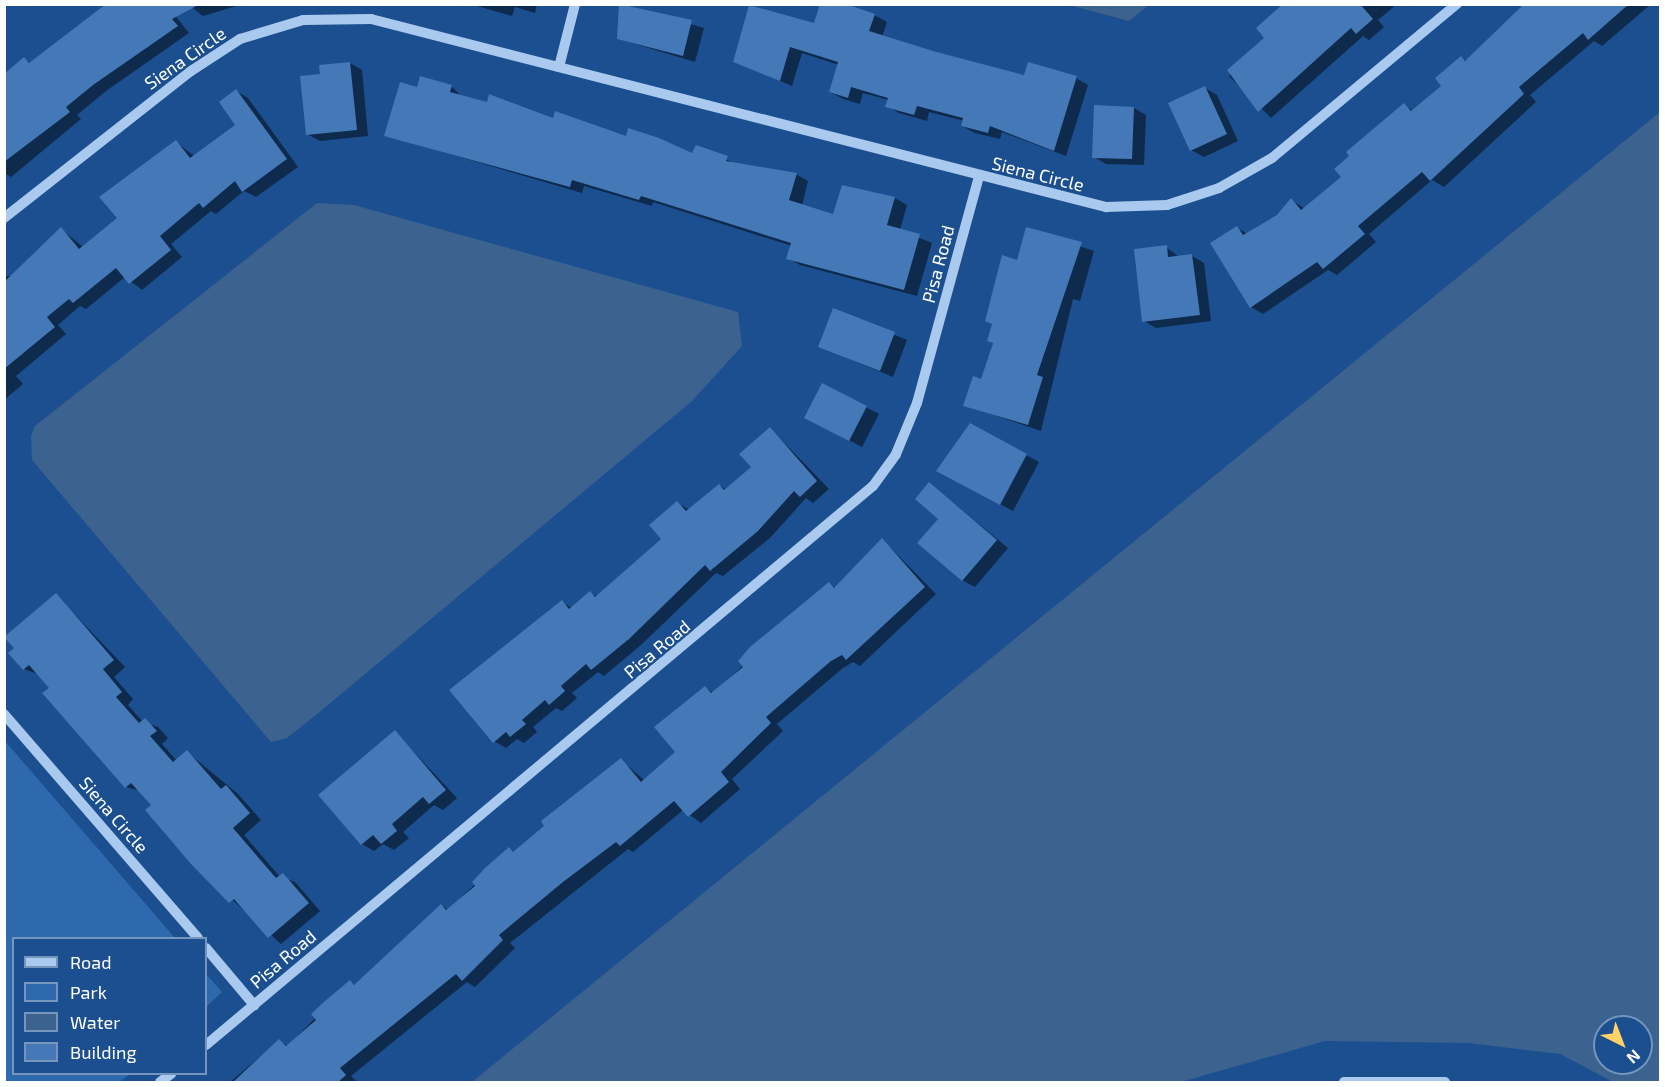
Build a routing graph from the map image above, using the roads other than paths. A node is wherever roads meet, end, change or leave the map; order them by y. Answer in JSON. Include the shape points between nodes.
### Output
{"nodes":[{"id":1,"x":575,"y":4,"type":"edge"},
{"id":2,"x":1457,"y":4,"type":"edge"},
{"id":3,"x":559,"y":67,"type":"junction"},
{"id":4,"x":979,"y":176,"type":"junction"},
{"id":5,"x":4,"y":218,"type":"edge"},
{"id":6,"x":4,"y":714,"type":"edge"},
{"id":7,"x":196,"y":937,"type":"edge"},
{"id":8,"x":207,"y":949,"type":"edge"},
{"id":9,"x":254,"y":1005,"type":"junction"},
{"id":10,"x":207,"y":1044,"type":"edge"},
{"id":11,"x":1344,"y":1083,"type":"edge"},
{"id":12,"x":1445,"y":1083,"type":"edge"}],
"edges":[{"from":1,"to":3,"type":"street"},
{"from":2,"to":4,"type":"street","name":"Siena Circle","via":[[1272,158],[1219,188],[1167,205],[1106,207]]},
{"from":3,"to":4,"type":"street","name":"Siena Circle"},
{"from":3,"to":5,"type":"street","name":"Siena Circle","via":[[371,19],[303,20],[240,39],[191,70]]},
{"from":4,"to":9,"type":"street","name":"Pisa Road","via":[[917,403],[896,454],[873,486]]},
{"from":6,"to":7,"type":"street","name":"Siena Circle"},
{"from":8,"to":9,"type":"street"},
{"from":9,"to":10,"type":"street","name":"Pisa Road"},
{"from":11,"to":12,"type":"street"}]}
